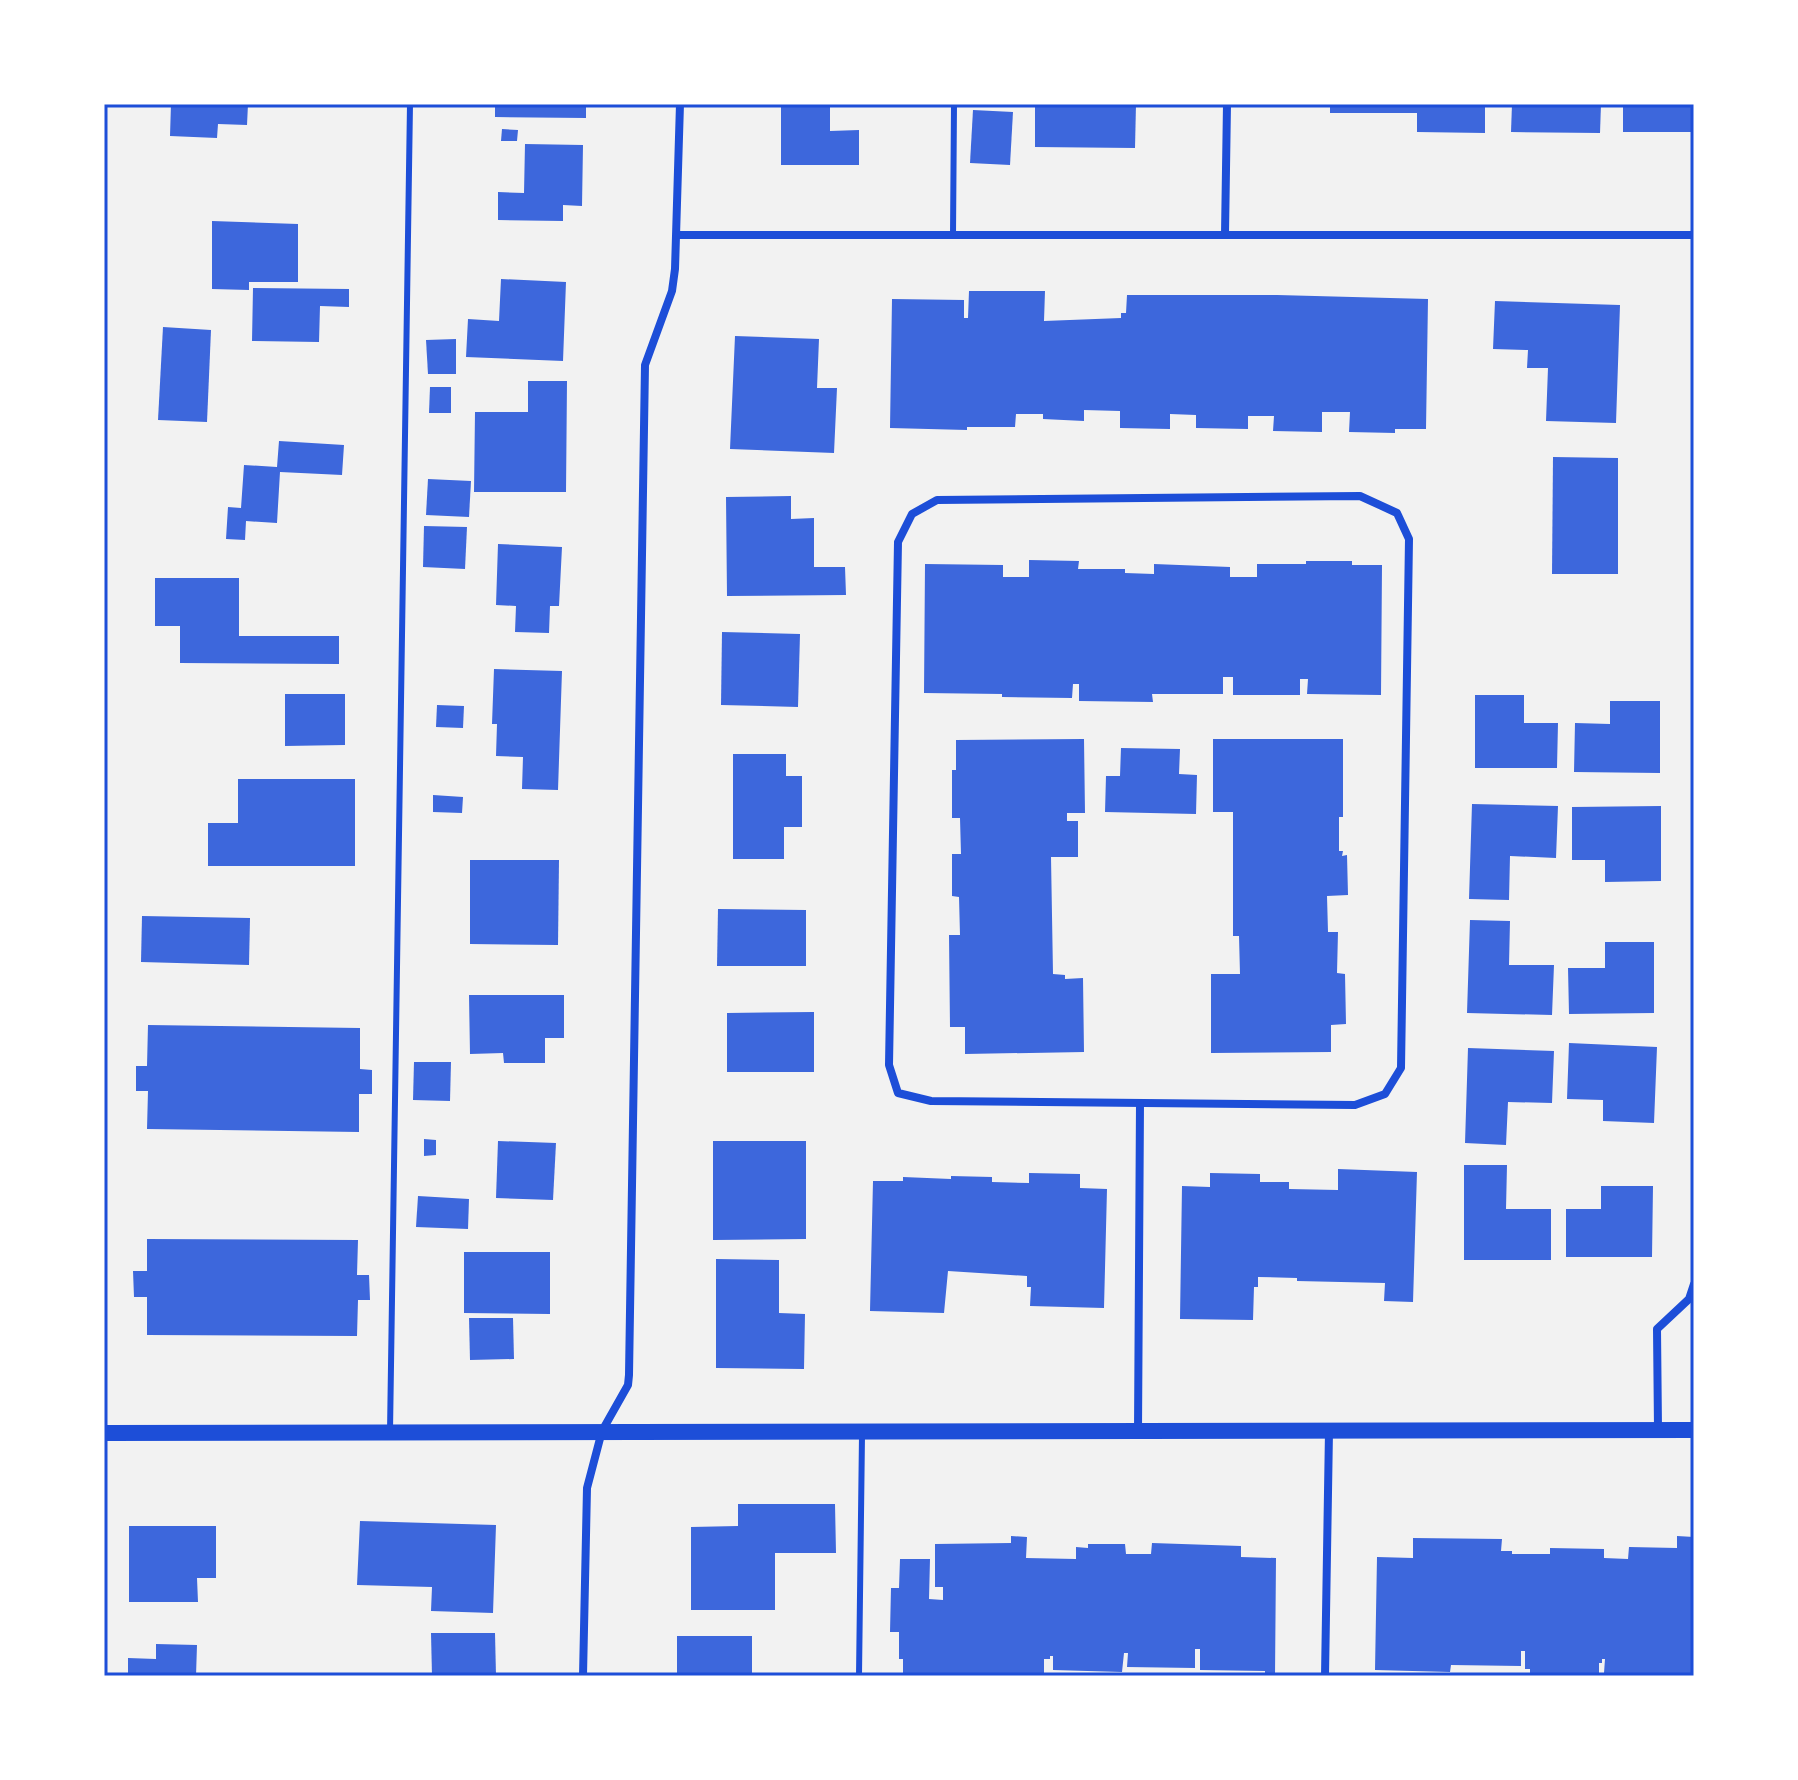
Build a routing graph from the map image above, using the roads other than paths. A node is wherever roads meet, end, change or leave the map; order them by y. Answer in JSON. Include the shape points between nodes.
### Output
{"nodes":[{"id":1,"x":410,"y":104,"type":"edge"},
{"id":2,"x":680,"y":104,"type":"edge"},
{"id":3,"x":954,"y":104,"type":"edge"},
{"id":4,"x":1227,"y":104,"type":"edge"},
{"id":5,"x":1225,"y":234,"type":"junction"},
{"id":6,"x":678,"y":235,"type":"junction"},
{"id":7,"x":953,"y":235,"type":"junction"},
{"id":8,"x":1694,"y":235,"type":"edge"},
{"id":9,"x":1140,"y":1103,"type":"junction"},
{"id":10,"x":1694,"y":1284,"type":"edge"},
{"id":11,"x":1692,"y":1303,"type":"edge"},
{"id":12,"x":1658,"y":1430,"type":"junction"},
{"id":13,"x":1694,"y":1430,"type":"edge"},
{"id":14,"x":602,"y":1431,"type":"junction"},
{"id":15,"x":862,"y":1431,"type":"junction"},
{"id":16,"x":1329,"y":1431,"type":"junction"},
{"id":17,"x":390,"y":1432,"type":"junction"},
{"id":18,"x":1138,"y":1432,"type":"junction"},
{"id":19,"x":104,"y":1433,"type":"edge"},
{"id":20,"x":583,"y":1676,"type":"edge"},
{"id":21,"x":859,"y":1676,"type":"edge"},
{"id":22,"x":1325,"y":1676,"type":"edge"}],
"edges":[{"from":1,"to":17,"type":"lane"},
{"from":2,"to":6,"type":"street"},
{"from":3,"to":7,"type":"lane"},
{"from":4,"to":5,"type":"street"},
{"from":5,"to":7,"type":"street"},
{"from":5,"to":8,"type":"street"},
{"from":6,"to":7,"type":"street"},
{"from":6,"to":14,"type":"street","via":[[672,291],[645,365],[631,1349],[628,1385]]},
{"from":9,"to":9,"type":"street","via":[[1355,1105],[1385,1094],[1401,1068],[1409,539],[1397,513],[1360,496],[937,500],[912,514],[898,542],[889,1065],[898,1093],[931,1101]]},
{"from":9,"to":18,"type":"street"},
{"from":10,"to":11,"type":"street"},
{"from":11,"to":12,"type":"street","via":[[1657,1329]]},
{"from":12,"to":13,"type":"main road"},
{"from":12,"to":16,"type":"main road"},
{"from":14,"to":15,"type":"main road"},
{"from":14,"to":17,"type":"main road"},
{"from":14,"to":20,"type":"street","via":[[587,1488]]},
{"from":15,"to":18,"type":"main road"},
{"from":15,"to":21,"type":"lane"},
{"from":16,"to":18,"type":"main road"},
{"from":16,"to":22,"type":"street"},
{"from":17,"to":19,"type":"main road"}]}
